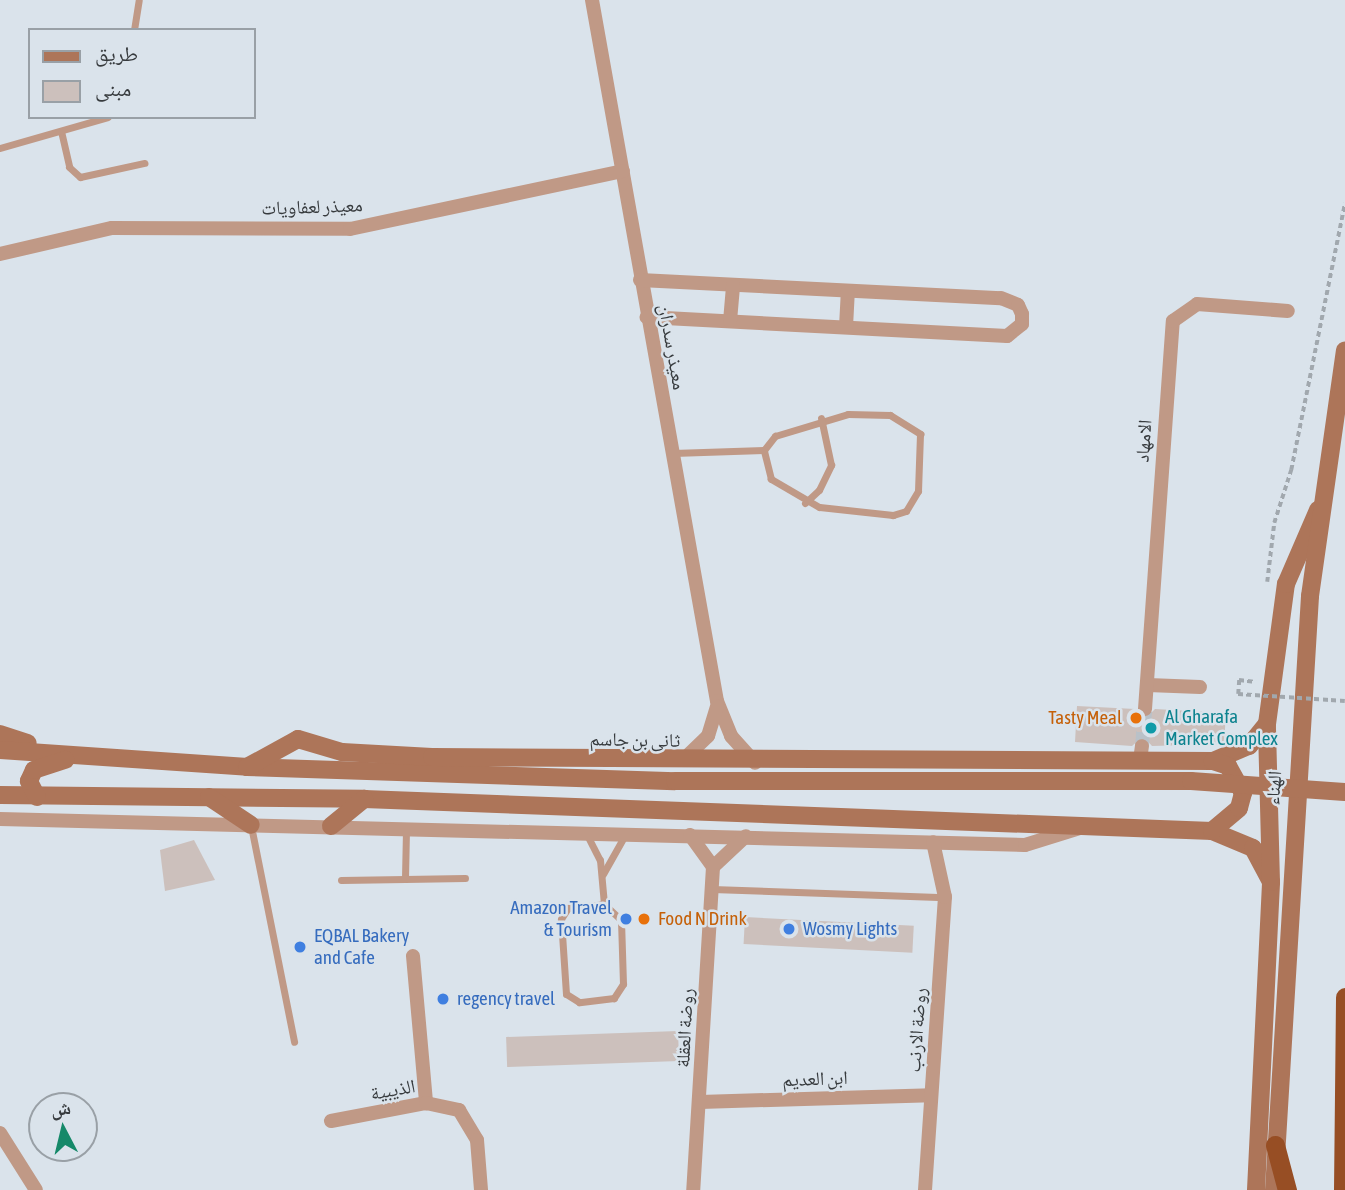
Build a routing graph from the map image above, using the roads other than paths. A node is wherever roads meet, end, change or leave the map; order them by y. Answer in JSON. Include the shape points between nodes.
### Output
{"nodes":[{"id":1,"x":139,"y":0,"type":"edge"},
{"id":2,"x":592,"y":0,"type":"edge"},
{"id":3,"x":134,"y":28,"type":"edge"},
{"id":4,"x":101,"y":119,"type":"edge"},
{"id":5,"x":61,"y":131,"type":"junction"},
{"id":6,"x":0,"y":148,"type":"edge"},
{"id":7,"x":144,"y":163,"type":"dead end"},
{"id":8,"x":623,"y":171,"type":"junction"},
{"id":9,"x":0,"y":254,"type":"edge"},
{"id":10,"x":640,"y":280,"type":"junction"},
{"id":11,"x":733,"y":285,"type":"junction"},
{"id":12,"x":848,"y":291,"type":"junction"},
{"id":13,"x":1288,"y":311,"type":"dead end"},
{"id":14,"x":647,"y":317,"type":"junction"},
{"id":15,"x":730,"y":321,"type":"junction"},
{"id":16,"x":846,"y":327,"type":"junction"},
{"id":17,"x":1345,"y":350,"type":"edge"},
{"id":18,"x":821,"y":418,"type":"junction"},
{"id":19,"x":764,"y":450,"type":"junction"},
{"id":20,"x":672,"y":453,"type":"junction"},
{"id":21,"x":1325,"y":498,"type":"junction"},
{"id":22,"x":805,"y":503,"type":"junction"},
{"id":23,"x":1148,"y":685,"type":"junction"},
{"id":24,"x":1200,"y":687,"type":"dead end"},
{"id":25,"x":718,"y":701,"type":"junction"},
{"id":26,"x":1145,"y":709,"type":"tunnel mouth"},
{"id":27,"x":1267,"y":724,"type":"junction"},
{"id":28,"x":0,"y":734,"type":"edge"},
{"id":29,"x":0,"y":750,"type":"edge"},
{"id":30,"x":86,"y":755,"type":"junction"},
{"id":31,"x":681,"y":761,"type":"junction"},
{"id":32,"x":1213,"y":761,"type":"junction"},
{"id":33,"x":194,"y":764,"type":"junction"},
{"id":34,"x":756,"y":764,"type":"junction"},
{"id":35,"x":247,"y":767,"type":"junction"},
{"id":36,"x":1345,"y":792,"type":"edge"},
{"id":37,"x":0,"y":795,"type":"edge"},
{"id":38,"x":37,"y":797,"type":"junction"},
{"id":39,"x":209,"y":797,"type":"junction"},
{"id":40,"x":364,"y":799,"type":"junction"},
{"id":41,"x":0,"y":819,"type":"edge"},
{"id":42,"x":251,"y":825,"type":"junction"},
{"id":43,"x":406,"y":825,"type":"junction"},
{"id":44,"x":331,"y":826,"type":"junction"},
{"id":45,"x":1080,"y":828,"type":"junction"},
{"id":46,"x":1212,"y":831,"type":"junction"},
{"id":47,"x":585,"y":832,"type":"junction"},
{"id":48,"x":626,"y":834,"type":"junction"},
{"id":49,"x":690,"y":835,"type":"junction"},
{"id":50,"x":746,"y":836,"type":"junction"},
{"id":51,"x":933,"y":842,"type":"junction"},
{"id":52,"x":962,"y":843,"type":"junction"},
{"id":53,"x":713,"y":867,"type":"junction"},
{"id":54,"x":944,"y":873,"type":"junction"},
{"id":55,"x":603,"y":874,"type":"junction"},
{"id":56,"x":465,"y":878,"type":"dead end"},
{"id":57,"x":405,"y":879,"type":"junction"},
{"id":58,"x":341,"y":880,"type":"dead end"},
{"id":59,"x":1271,"y":882,"type":"junction"},
{"id":60,"x":712,"y":888,"type":"junction"},
{"id":61,"x":945,"y":897,"type":"junction"},
{"id":62,"x":604,"y":904,"type":"junction"},
{"id":63,"x":412,"y":957,"type":"dead end"},
{"id":64,"x":1345,"y":997,"type":"edge"},
{"id":65,"x":294,"y":1042,"type":"dead end"},
{"id":66,"x":931,"y":1095,"type":"junction"},
{"id":67,"x":700,"y":1102,"type":"junction"},
{"id":68,"x":426,"y":1103,"type":"junction"},
{"id":69,"x":331,"y":1121,"type":"dead end"},
{"id":70,"x":0,"y":1133,"type":"edge"},
{"id":71,"x":1275,"y":1145,"type":"junction"},
{"id":72,"x":36,"y":1190,"type":"edge"},
{"id":73,"x":481,"y":1190,"type":"edge"},
{"id":74,"x":693,"y":1190,"type":"edge"},
{"id":75,"x":925,"y":1190,"type":"edge"},
{"id":76,"x":1256,"y":1190,"type":"edge"},
{"id":77,"x":1275,"y":1190,"type":"edge"},
{"id":78,"x":1287,"y":1190,"type":"edge"},
{"id":79,"x":1343,"y":1190,"type":"edge"}],
"edges":[{"from":1,"to":3,"type":"lane"},
{"from":2,"to":8,"type":"street","name":"معيذر سدران"},
{"from":4,"to":5,"type":"lane"},
{"from":5,"to":6,"type":"lane"},
{"from":5,"to":7,"type":"lane","via":[[69,167],[80,177]]},
{"from":8,"to":9,"type":"street","name":"معيذر لعفاويات","via":[[350,229],[112,228]]},
{"from":8,"to":10,"type":"street","name":"معيذر سدران"},
{"from":10,"to":11,"type":"street"},
{"from":10,"to":14,"type":"street","name":"معيذر سدران"},
{"from":11,"to":12,"type":"street"},
{"from":11,"to":15,"type":"street"},
{"from":12,"to":16,"type":"street"},
{"from":12,"to":16,"type":"street","via":[[1010,299],[1022,324],[1007,336]]},
{"from":13,"to":23,"type":"street","name":"الامهاد","via":[[1197,304],[1173,321]]},
{"from":14,"to":15,"type":"street"},
{"from":14,"to":20,"type":"street","name":"معيذر سدران"},
{"from":15,"to":16,"type":"street"},
{"from":17,"to":21,"type":"main road","name":"الهناء"},
{"from":18,"to":19,"type":"lane","via":[[786,429]]},
{"from":18,"to":22,"type":"lane","via":[[831,465]]},
{"from":18,"to":22,"type":"lane","via":[[890,415],[912,424],[922,444],[918,491],[906,511],[892,515]]},
{"from":19,"to":20,"type":"lane"},
{"from":19,"to":22,"type":"lane","via":[[771,479]]},
{"from":20,"to":25,"type":"street","name":"معيذر سدران"},
{"from":21,"to":27,"type":"main road","via":[[1286,584]]},
{"from":21,"to":71,"type":"main road","name":"الهناء","via":[[1310,596]]},
{"from":23,"to":24,"type":"street"},
{"from":23,"to":26,"type":"street","name":"الامهاد"},
{"from":25,"to":31,"type":"street","name":"معيذر سدران","via":[[708,736]]},
{"from":25,"to":34,"type":"street","name":"معيذر سدران","via":[[731,736]]},
{"from":27,"to":32,"type":"main road","name":"ثانى بن جاسم","via":[[1249,746]]},
{"from":27,"to":59,"type":"main road"},
{"from":28,"to":33,"type":"main road"},
{"from":29,"to":30,"type":"main road"},
{"from":30,"to":33,"type":"main road"},
{"from":30,"to":38,"type":"main road","via":[[34,770],[29,781]]},
{"from":31,"to":34,"type":"main road","name":"ثانى بن جاسم"},
{"from":31,"to":35,"type":"main road","name":"ثانى بن جاسم","via":[[356,754],[298,739]]},
{"from":32,"to":34,"type":"main road","name":"ثانى بن جاسم","via":[[1141,753]]},
{"from":32,"to":46,"type":"main road","via":[[1233,772],[1243,793],[1240,808]]},
{"from":33,"to":35,"type":"main road"},
{"from":35,"to":36,"type":"main road","bridge":true,"via":[[705,782],[1191,781]]},
{"from":37,"to":38,"type":"main road"},
{"from":38,"to":39,"type":"main road"},
{"from":39,"to":40,"type":"main road"},
{"from":39,"to":42,"type":"main road"},
{"from":40,"to":44,"type":"main road"},
{"from":40,"to":45,"type":"main road"},
{"from":41,"to":42,"type":"street"},
{"from":42,"to":44,"type":"street"},
{"from":42,"to":65,"type":"lane"},
{"from":43,"to":44,"type":"street"},
{"from":43,"to":47,"type":"street"},
{"from":43,"to":57,"type":"lane"},
{"from":45,"to":46,"type":"main road"},
{"from":45,"to":52,"type":"street","via":[[1037,844]]},
{"from":46,"to":59,"type":"main road","via":[[1253,848]]},
{"from":47,"to":48,"type":"street"},
{"from":47,"to":55,"type":"lane"},
{"from":48,"to":49,"type":"street"},
{"from":48,"to":55,"type":"lane"},
{"from":49,"to":50,"type":"street"},
{"from":49,"to":53,"type":"street"},
{"from":50,"to":51,"type":"street"},
{"from":50,"to":53,"type":"street"},
{"from":51,"to":52,"type":"street"},
{"from":51,"to":54,"type":"street","name":"روضة الارنب"},
{"from":52,"to":54,"type":"street"},
{"from":53,"to":60,"type":"street","name":"روضة العقلة"},
{"from":54,"to":61,"type":"street","name":"روضة الارنب"},
{"from":55,"to":62,"type":"lane"},
{"from":56,"to":57,"type":"lane"},
{"from":57,"to":58,"type":"lane"},
{"from":59,"to":76,"type":"main road"},
{"from":60,"to":61,"type":"lane"},
{"from":60,"to":67,"type":"street","name":"روضة العقلة"},
{"from":61,"to":66,"type":"street","name":"روضة الارنب"},
{"from":62,"to":62,"type":"lane","via":[[621,920],[623,984],[614,998],[579,1002],[566,994],[561,919],[568,908]]},
{"from":63,"to":68,"type":"street"},
{"from":64,"to":79,"type":"highway"},
{"from":66,"to":67,"type":"street","name":"ابن العديم"},
{"from":66,"to":75,"type":"street","name":"روضة الارنب"},
{"from":67,"to":74,"type":"street","name":"روضة العقلة"},
{"from":68,"to":69,"type":"street","name":"الذيبية"},
{"from":68,"to":73,"type":"street","name":"الذيبية","via":[[458,1110],[471,1124]]},
{"from":70,"to":72,"type":"street"},
{"from":71,"to":77,"type":"main road","name":"الهناء"},
{"from":71,"to":78,"type":"highway"}]}
